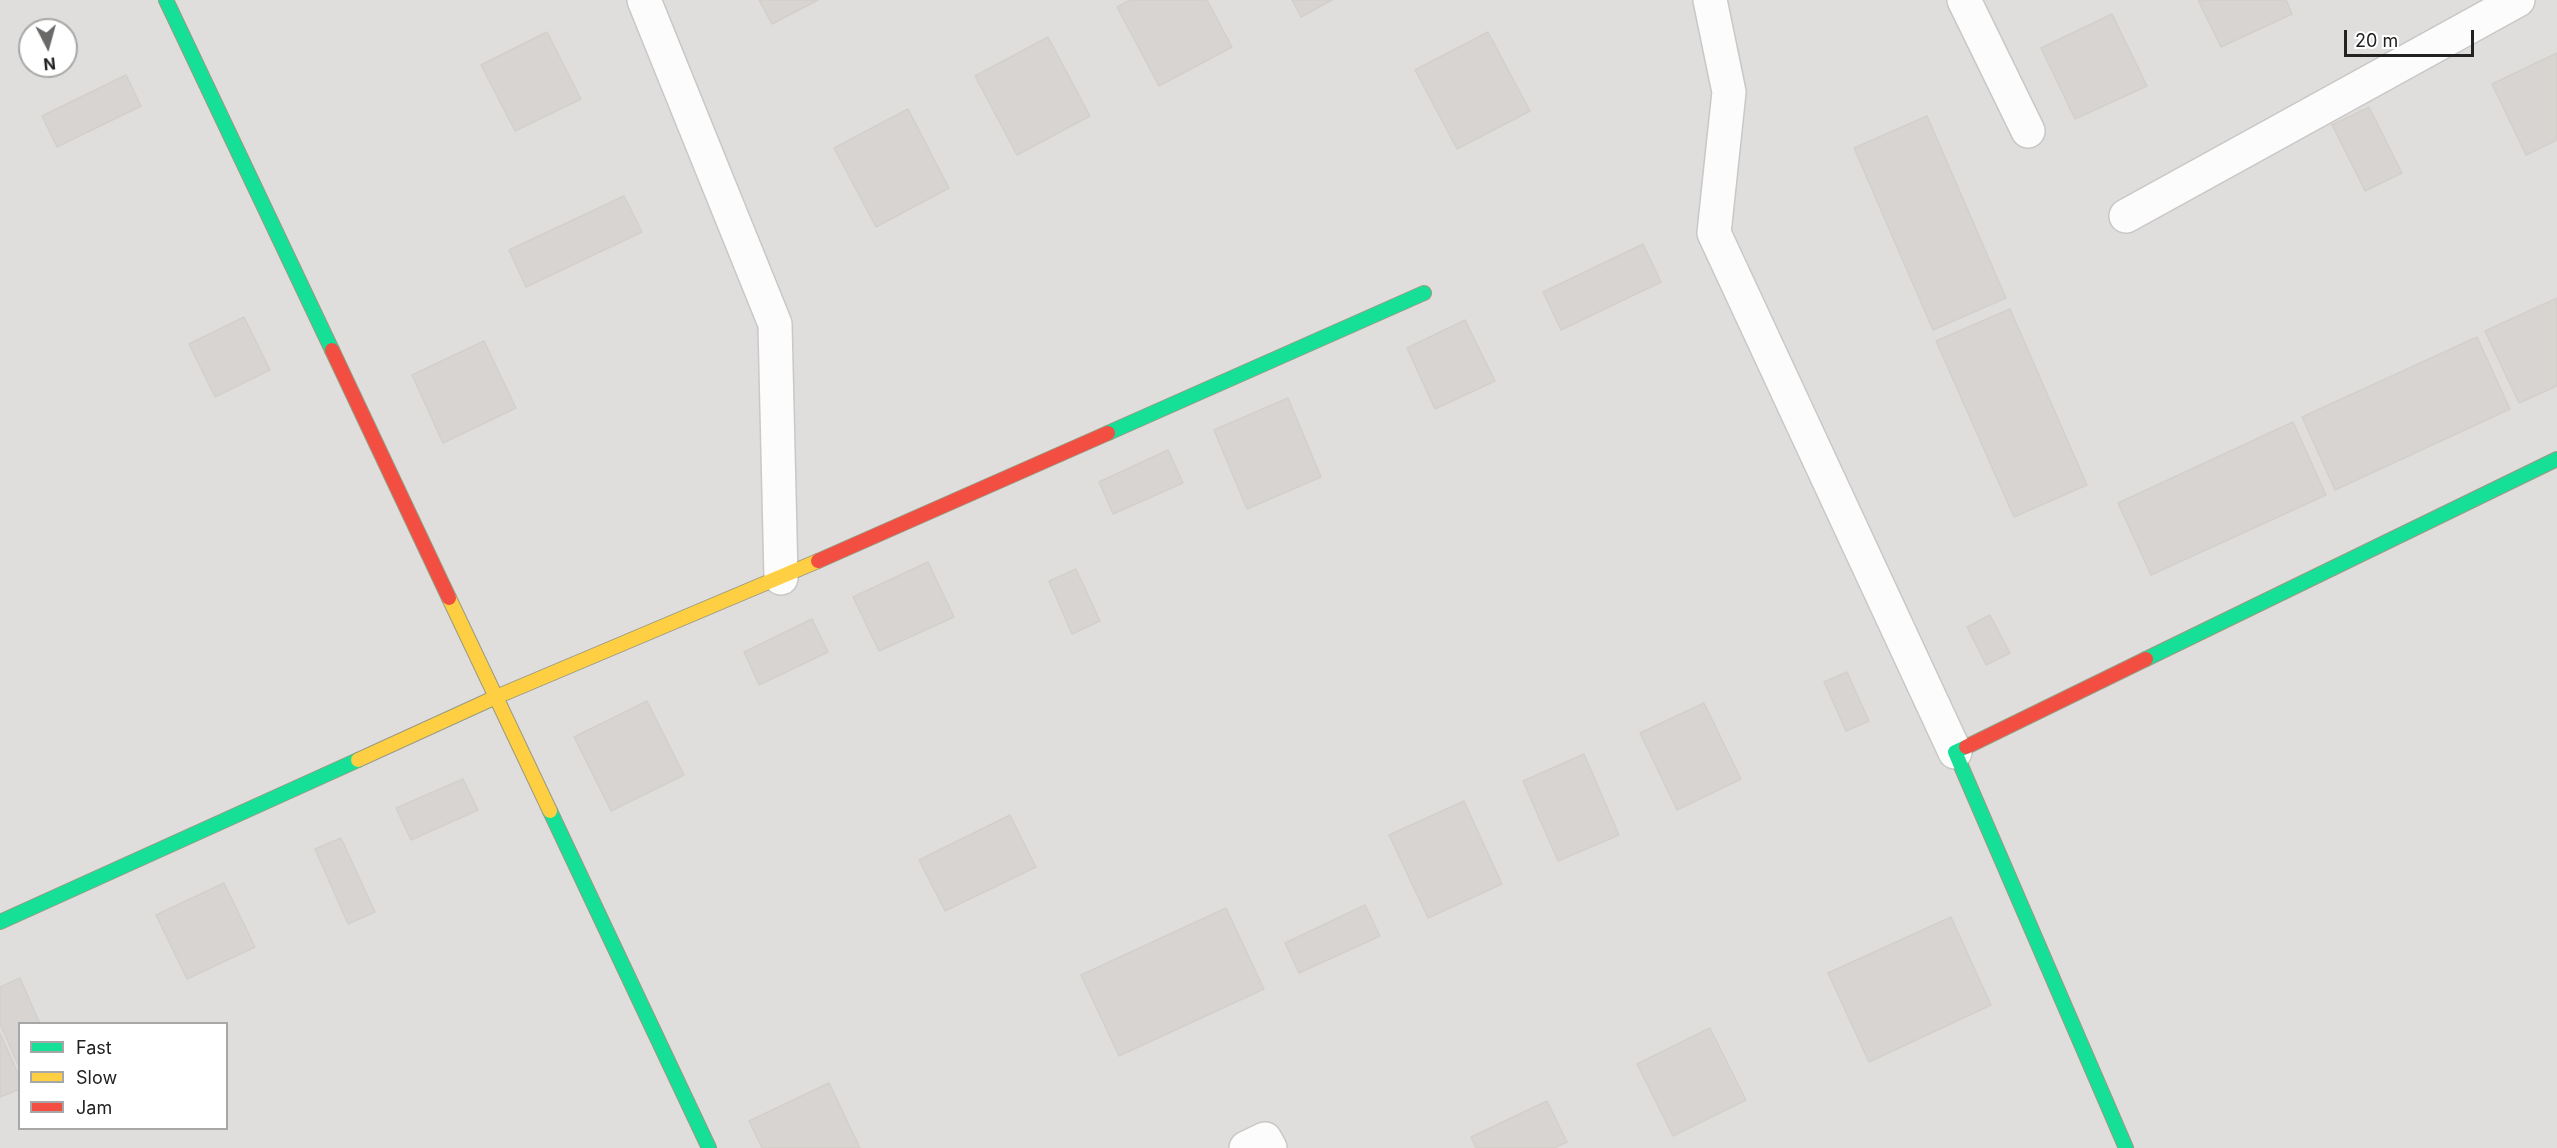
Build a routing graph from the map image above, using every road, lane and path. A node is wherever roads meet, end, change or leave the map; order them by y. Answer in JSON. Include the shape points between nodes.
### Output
{"nodes":[{"id":1,"x":166,"y":0,"type":"edge"},
{"id":2,"x":644,"y":0,"type":"edge"},
{"id":3,"x":1710,"y":0,"type":"edge"},
{"id":4,"x":1964,"y":0,"type":"edge"},
{"id":5,"x":2518,"y":0,"type":"edge"},
{"id":6,"x":2028,"y":131,"type":"dead end"},
{"id":7,"x":2126,"y":216,"type":"dead end"},
{"id":8,"x":1424,"y":293,"type":"dead end"},
{"id":9,"x":2557,"y":459,"type":"edge"},
{"id":10,"x":781,"y":578,"type":"junction"},
{"id":11,"x":495,"y":697,"type":"junction"},
{"id":12,"x":1955,"y":752,"type":"junction"},
{"id":13,"x":0,"y":922,"type":"edge"},
{"id":14,"x":709,"y":1148,"type":"edge"},
{"id":15,"x":1246,"y":1148,"type":"edge"},
{"id":16,"x":1269,"y":1148,"type":"edge"},
{"id":17,"x":2126,"y":1148,"type":"edge"}],
"edges":[{"from":1,"to":11,"type":"street"},
{"from":2,"to":10,"type":"street","via":[[775,324]]},
{"from":3,"to":12,"type":"street","via":[[1729,92],[1714,233]]},
{"from":4,"to":6,"type":"street"},
{"from":5,"to":7,"type":"street"},
{"from":8,"to":10,"type":"street"},
{"from":9,"to":12,"type":"street"},
{"from":10,"to":11,"type":"street"},
{"from":11,"to":13,"type":"street"},
{"from":11,"to":14,"type":"street"},
{"from":12,"to":17,"type":"street"},
{"from":15,"to":16,"type":"street","via":[[1265,1139]]}]}
